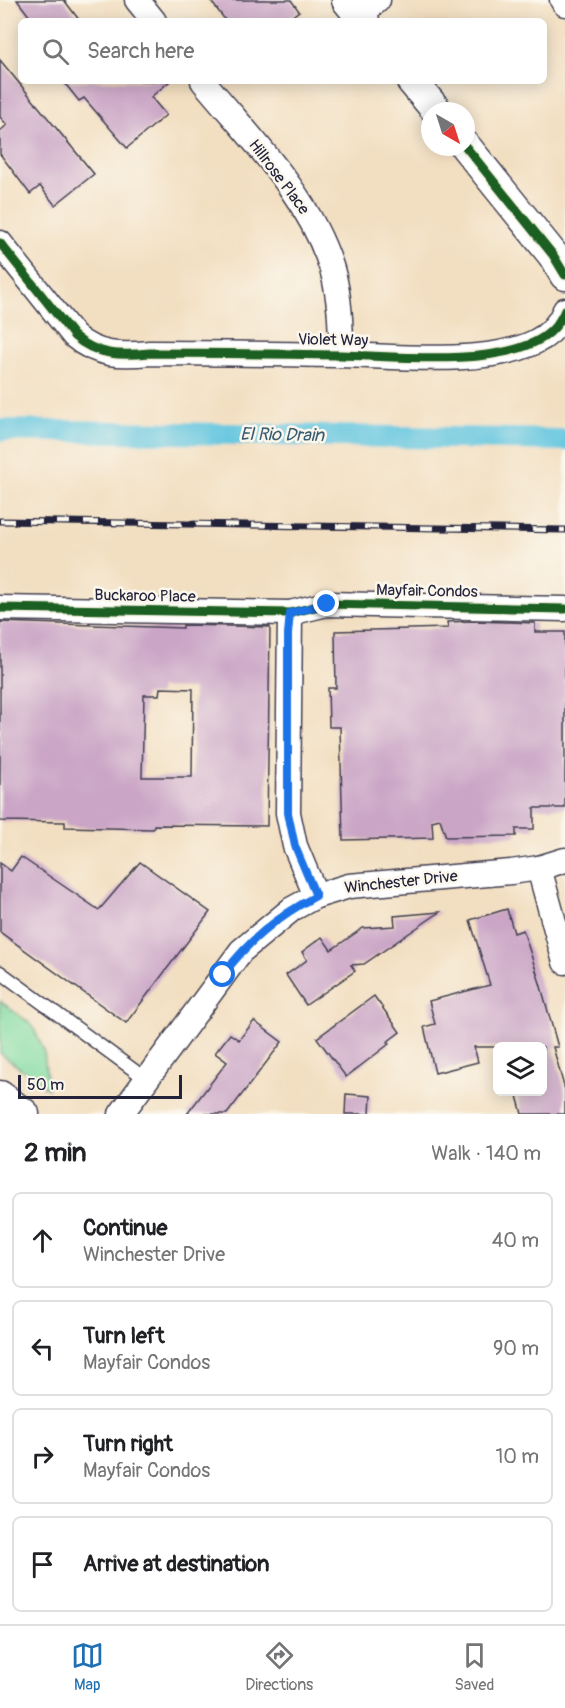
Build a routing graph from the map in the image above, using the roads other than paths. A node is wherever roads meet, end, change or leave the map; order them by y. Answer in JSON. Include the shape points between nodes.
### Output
{"nodes":[{"id":1,"x":137,"y":0,"type":"edge"},
{"id":2,"x":562,"y":0,"type":"edge"},
{"id":3,"x":565,"y":4,"type":"edge"},
{"id":4,"x":152,"y":18,"type":"edge"},
{"id":5,"x":205,"y":84,"type":"edge"},
{"id":6,"x":414,"y":84,"type":"edge"},
{"id":7,"x":430,"y":102,"type":"edge"},
{"id":8,"x":473,"y":156,"type":"edge"},
{"id":9,"x":0,"y":243,"type":"edge"},
{"id":10,"x":565,"y":275,"type":"edge"},
{"id":11,"x":565,"y":310,"type":"edge"},
{"id":12,"x":341,"y":355,"type":"junction"},
{"id":13,"x":0,"y":608,"type":"edge"},
{"id":14,"x":565,"y":609,"type":"edge"},
{"id":15,"x":290,"y":613,"type":"junction"},
{"id":16,"x":565,"y":860,"type":"edge"},
{"id":17,"x":539,"y":868,"type":"junction"},
{"id":18,"x":316,"y":896,"type":"junction"},
{"id":19,"x":565,"y":962,"type":"edge"},
{"id":20,"x":0,"y":972,"type":"edge"},
{"id":21,"x":146,"y":1079,"type":"junction"},
{"id":22,"x":0,"y":1096,"type":"edge"},
{"id":23,"x":24,"y":1114,"type":"edge"},
{"id":24,"x":121,"y":1114,"type":"edge"}],
"edges":[{"from":1,"to":4,"type":"street"},
{"from":2,"to":3,"type":"street"},
{"from":5,"to":12,"type":"street","name":"Hillrose Place","via":[[302,201],[332,270],[340,312]]},
{"from":6,"to":7,"type":"street"},
{"from":8,"to":10,"type":"street"},
{"from":9,"to":12,"type":"street","name":"Violet Way","via":[[86,346],[123,356]]},
{"from":11,"to":12,"type":"street","name":"Violet Way","via":[[551,332],[534,343],[501,352],[444,357]]},
{"from":13,"to":15,"type":"street","name":"Buckaroo Place"},
{"from":14,"to":15,"type":"street","name":"Mayfair Condos","via":[[327,604]]},
{"from":15,"to":18,"type":"street","via":[[288,813],[295,846]]},
{"from":16,"to":17,"type":"street","name":"Winchester Drive"},
{"from":17,"to":18,"type":"street","name":"Winchester Drive","via":[[349,886]]},
{"from":17,"to":19,"type":"street"},
{"from":18,"to":21,"type":"street","name":"Winchester Drive","via":[[274,921],[241,951]]},
{"from":20,"to":21,"type":"lane"},
{"from":21,"to":24,"type":"street","name":"Winchester Drive"},
{"from":22,"to":23,"type":"street"}]}
